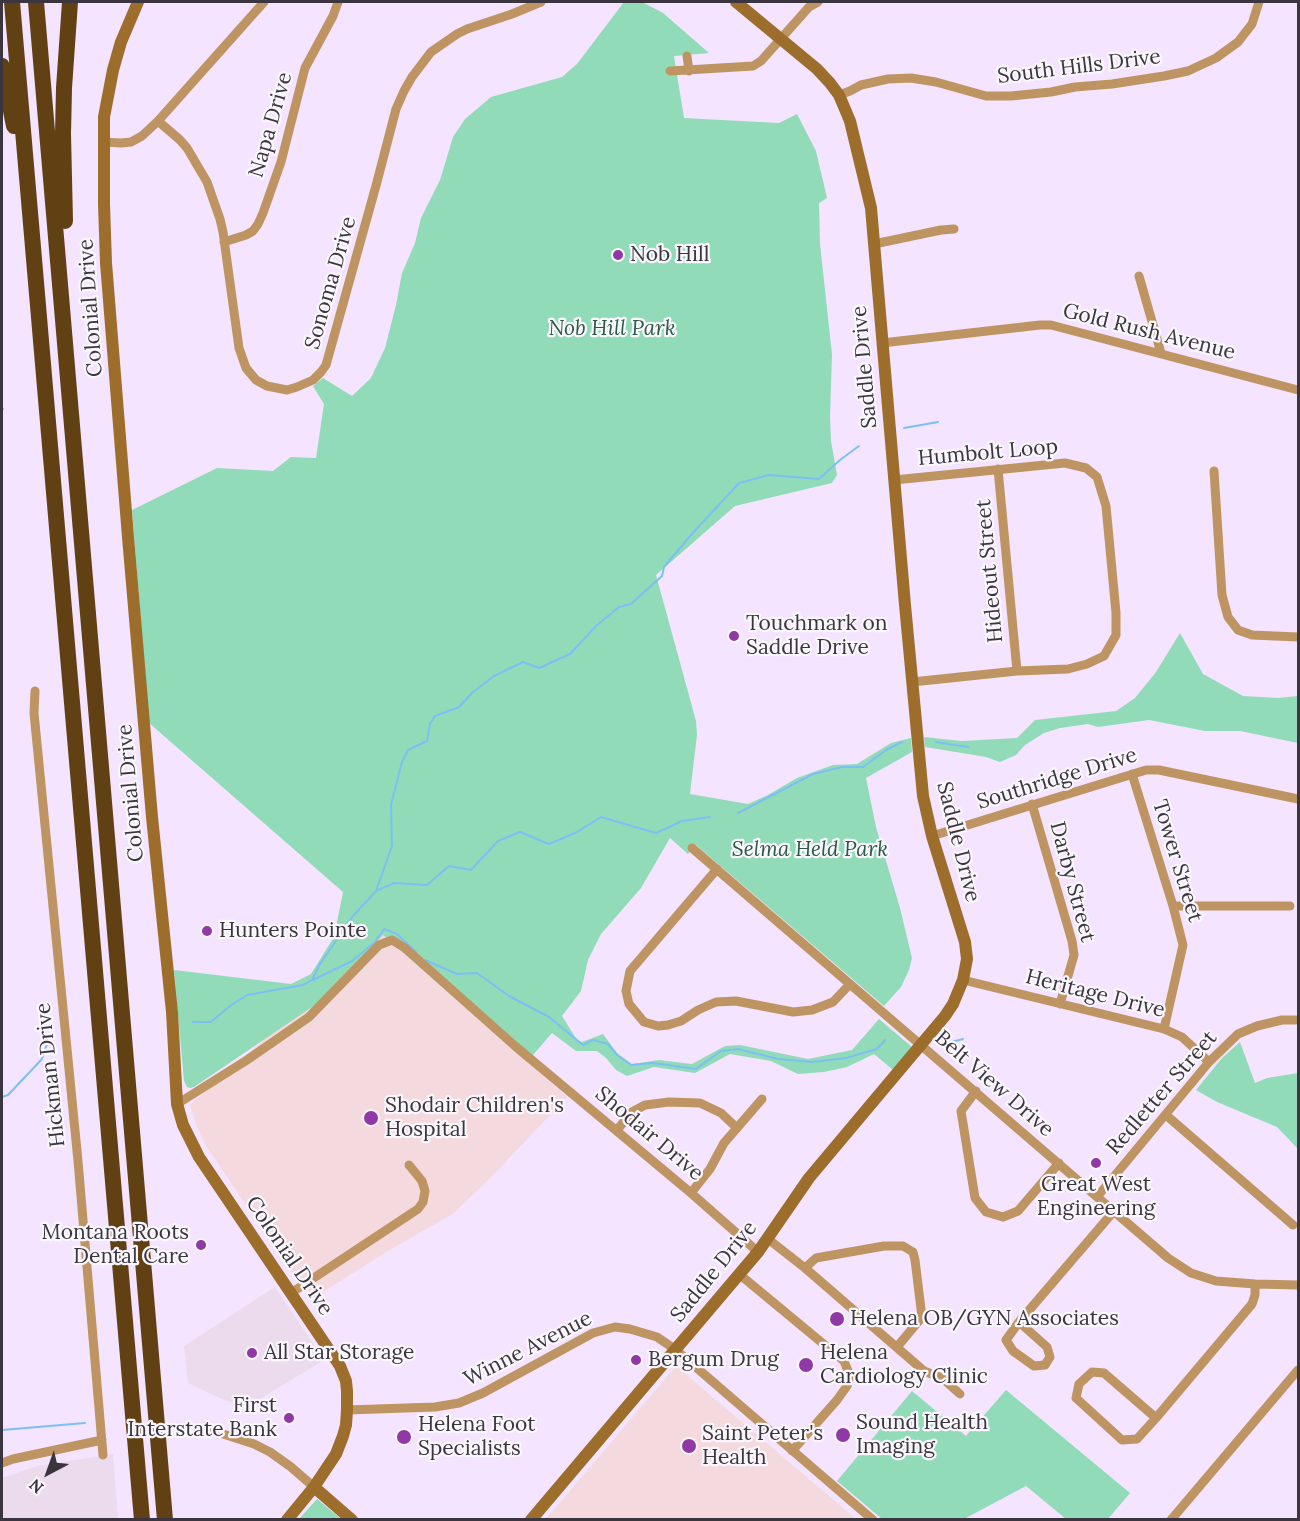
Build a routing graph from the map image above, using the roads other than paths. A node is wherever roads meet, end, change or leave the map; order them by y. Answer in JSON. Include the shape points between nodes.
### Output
{"nodes":[{"id":1,"x":12,"y":2,"type":"edge"},
{"id":2,"x":36,"y":2,"type":"edge"},
{"id":3,"x":70,"y":2,"type":"edge"},
{"id":4,"x":138,"y":2,"type":"edge"},
{"id":5,"x":264,"y":2,"type":"edge"},
{"id":6,"x":338,"y":2,"type":"edge"},
{"id":7,"x":541,"y":2,"type":"edge"},
{"id":8,"x":736,"y":2,"type":"edge"},
{"id":9,"x":818,"y":2,"type":"edge"},
{"id":10,"x":1259,"y":2,"type":"edge"},
{"id":11,"x":781,"y":38,"type":"junction"},
{"id":12,"x":687,"y":56,"type":"dead end"},
{"id":13,"x":2,"y":66,"type":"edge"},
{"id":14,"x":670,"y":71,"type":"dead end"},
{"id":15,"x":689,"y":71,"type":"junction"},
{"id":16,"x":839,"y":95,"type":"junction"},
{"id":17,"x":158,"y":121,"type":"junction"},
{"id":18,"x":104,"y":142,"type":"junction"},
{"id":19,"x":954,"y":229,"type":"dead end"},
{"id":20,"x":224,"y":242,"type":"junction"},
{"id":21,"x":874,"y":244,"type":"junction"},
{"id":22,"x":35,"y":267,"type":"junction"},
{"id":23,"x":1140,"y":276,"type":"dead end"},
{"id":24,"x":63,"y":318,"type":"junction"},
{"id":25,"x":882,"y":343,"type":"junction"},
{"id":26,"x":1161,"y":353,"type":"junction"},
{"id":27,"x":1299,"y":390,"type":"edge"},
{"id":28,"x":998,"y":469,"type":"junction"},
{"id":29,"x":1214,"y":471,"type":"dead end"},
{"id":30,"x":894,"y":480,"type":"junction"},
{"id":31,"x":1299,"y":637,"type":"edge"},
{"id":32,"x":1017,"y":670,"type":"junction"},
{"id":33,"x":912,"y":682,"type":"junction"},
{"id":34,"x":35,"y":691,"type":"dead end"},
{"id":35,"x":1132,"y":774,"type":"junction"},
{"id":36,"x":1299,"y":799,"type":"edge"},
{"id":37,"x":1032,"y":804,"type":"junction"},
{"id":38,"x":932,"y":836,"type":"junction"},
{"id":39,"x":692,"y":848,"type":"dead end"},
{"id":40,"x":717,"y":869,"type":"junction"},
{"id":41,"x":1173,"y":906,"type":"junction"},
{"id":42,"x":1290,"y":906,"type":"dead end"},
{"id":43,"x":963,"y":980,"type":"junction"},
{"id":44,"x":850,"y":984,"type":"junction"},
{"id":45,"x":1060,"y":1004,"type":"junction"},
{"id":46,"x":1299,"y":1020,"type":"edge"},
{"id":47,"x":1164,"y":1029,"type":"junction"},
{"id":48,"x":921,"y":1046,"type":"junction"},
{"id":49,"x":1209,"y":1062,"type":"junction"},
{"id":50,"x":976,"y":1091,"type":"junction"},
{"id":51,"x":762,"y":1099,"type":"dead end"},
{"id":52,"x":177,"y":1104,"type":"junction"},
{"id":53,"x":1166,"y":1115,"type":"junction"},
{"id":54,"x":737,"y":1128,"type":"junction"},
{"id":55,"x":617,"y":1130,"type":"junction"},
{"id":56,"x":1059,"y":1163,"type":"junction"},
{"id":57,"x":409,"y":1165,"type":"dead end"},
{"id":58,"x":691,"y":1193,"type":"junction"},
{"id":59,"x":1097,"y":1197,"type":"junction"},
{"id":60,"x":1114,"y":1211,"type":"junction"},
{"id":61,"x":1293,"y":1225,"type":"dead end"},
{"id":62,"x":768,"y":1239,"type":"junction"},
{"id":63,"x":758,"y":1252,"type":"junction"},
{"id":64,"x":805,"y":1268,"type":"junction"},
{"id":65,"x":740,"y":1274,"type":"junction"},
{"id":66,"x":1255,"y":1284,"type":"junction"},
{"id":67,"x":1299,"y":1285,"type":"edge"},
{"id":68,"x":291,"y":1293,"type":"junction"},
{"id":69,"x":1019,"y":1322,"type":"junction"},
{"id":70,"x":897,"y":1347,"type":"junction"},
{"id":71,"x":676,"y":1350,"type":"junction"},
{"id":72,"x":1299,"y":1370,"type":"edge"},
{"id":73,"x":960,"y":1394,"type":"dead end"},
{"id":74,"x":347,"y":1410,"type":"junction"},
{"id":75,"x":1156,"y":1418,"type":"junction"},
{"id":76,"x":214,"y":1431,"type":"dead end"},
{"id":77,"x":102,"y":1440,"type":"junction"},
{"id":78,"x":792,"y":1451,"type":"junction"},
{"id":79,"x":103,"y":1455,"type":"dead end"},
{"id":80,"x":2,"y":1463,"type":"edge"},
{"id":81,"x":314,"y":1487,"type":"junction"},
{"id":82,"x":142,"y":1520,"type":"edge"},
{"id":83,"x":165,"y":1520,"type":"edge"},
{"id":84,"x":287,"y":1520,"type":"edge"},
{"id":85,"x":352,"y":1520,"type":"edge"},
{"id":86,"x":531,"y":1520,"type":"edge"},
{"id":87,"x":873,"y":1520,"type":"edge"},
{"id":88,"x":1171,"y":1520,"type":"edge"}],
"edges":[{"from":1,"to":22,"type":"highway"},
{"from":2,"to":24,"type":"highway"},
{"from":3,"to":24,"type":"highway","via":[[64,88]]},
{"from":4,"to":18,"type":"street","name":"Colonial Drive","via":[[113,70],[104,117]]},
{"from":5,"to":17,"type":"street"},
{"from":6,"to":20,"type":"street","name":"Napa Drive","via":[[305,68],[281,162],[258,224],[246,235]]},
{"from":7,"to":20,"type":"street","name":"Sonoma Drive","via":[[443,42],[430,52],[408,84],[396,109],[330,354],[312,380],[287,390],[277,389],[256,380],[246,369],[239,348]]},
{"from":8,"to":11,"type":"street","name":"Saddle Drive"},
{"from":9,"to":11,"type":"street","via":[[808,7]]},
{"from":10,"to":16,"type":"street","name":"South Hills Drive","via":[[1252,24],[1238,42],[1216,58],[1164,76],[1011,96],[986,96],[936,82],[899,78],[861,85]]},
{"from":11,"to":15,"type":"street","via":[[753,66]]},
{"from":11,"to":16,"type":"street","name":"Saddle Drive","via":[[817,69]]},
{"from":12,"to":15,"type":"street"},
{"from":13,"to":22,"type":"highway"},
{"from":14,"to":15,"type":"street"},
{"from":16,"to":21,"type":"street","name":"Saddle Drive","via":[[850,121],[871,208]]},
{"from":17,"to":18,"type":"street","via":[[131,142]]},
{"from":17,"to":20,"type":"street","name":"Sonoma Drive","via":[[187,148],[207,182]]},
{"from":18,"to":52,"type":"street","name":"Colonial Drive","via":[[106,263],[147,689],[152,817],[172,1012]]},
{"from":19,"to":21,"type":"street"},
{"from":21,"to":25,"type":"street","name":"Saddle Drive"},
{"from":22,"to":82,"type":"highway"},
{"from":23,"to":26,"type":"street"},
{"from":24,"to":83,"type":"highway"},
{"from":25,"to":26,"type":"street","name":"Gold Rush Avenue","via":[[1051,325]]},
{"from":25,"to":30,"type":"street","name":"Saddle Drive"},
{"from":26,"to":27,"type":"street","name":"Gold Rush Avenue"},
{"from":28,"to":30,"type":"street","name":"Humbolt Loop"},
{"from":28,"to":32,"type":"street","name":"Hideout Street"},
{"from":28,"to":32,"type":"street","name":"Humbolt Loop","via":[[1065,462],[1086,468],[1097,477],[1106,506],[1116,635],[1104,656],[1087,664],[1068,669]]},
{"from":29,"to":31,"type":"street","via":[[1222,595],[1228,616],[1238,630],[1252,635]]},
{"from":30,"to":33,"type":"street","name":"Saddle Drive"},
{"from":32,"to":33,"type":"street","name":"Humbolt Loop"},
{"from":33,"to":38,"type":"street","name":"Saddle Drive","via":[[923,796]]},
{"from":34,"to":77,"type":"street","name":"Hickman Drive"},
{"from":35,"to":36,"type":"street","name":"Southridge Drive","via":[[1159,770]]},
{"from":35,"to":37,"type":"street","name":"Southridge Drive"},
{"from":35,"to":41,"type":"street","name":"Tower Street"},
{"from":37,"to":38,"type":"street","name":"Southridge Drive"},
{"from":37,"to":45,"type":"street","name":"Darby Street","via":[[1074,955]]},
{"from":38,"to":43,"type":"street","name":"Saddle Drive","via":[[965,942]]},
{"from":39,"to":40,"type":"street","name":"Belt View Drive"},
{"from":40,"to":44,"type":"street","name":"Belt View Drive"},
{"from":40,"to":44,"type":"street","via":[[630,971],[626,990],[629,1004],[644,1022],[658,1026],[681,1022],[716,1002],[736,1001],[793,1012],[812,1010],[833,1002]]},
{"from":41,"to":42,"type":"street"},
{"from":41,"to":47,"type":"street","name":"Tower Street","via":[[1183,945]]},
{"from":43,"to":45,"type":"street","name":"Heritage Drive"},
{"from":43,"to":48,"type":"street","name":"Saddle Drive","via":[[953,1004]]},
{"from":44,"to":48,"type":"street","name":"Belt View Drive"},
{"from":45,"to":47,"type":"street","name":"Heritage Drive"},
{"from":46,"to":49,"type":"street","name":"Redletter Street","via":[[1282,1020],[1238,1034]]},
{"from":47,"to":49,"type":"street","name":"Heritage Drive","via":[[1182,1037]]},
{"from":48,"to":50,"type":"street","name":"Belt View Drive"},
{"from":48,"to":62,"type":"street","name":"Saddle Drive","via":[[808,1178]]},
{"from":49,"to":53,"type":"street","name":"Redletter Street"},
{"from":50,"to":56,"type":"street","name":"Belt View Drive"},
{"from":50,"to":56,"type":"street","via":[[961,1111],[975,1198],[986,1212],[1003,1217],[1018,1211]]},
{"from":51,"to":54,"type":"street"},
{"from":52,"to":55,"type":"street","name":"Shodair Drive","via":[[309,1017],[380,945],[392,940]]},
{"from":52,"to":68,"type":"street","name":"Colonial Drive","via":[[199,1157]]},
{"from":53,"to":59,"type":"street","name":"Redletter Street"},
{"from":53,"to":61,"type":"street"},
{"from":54,"to":55,"type":"street","via":[[721,1113],[700,1103],[669,1102],[645,1105],[632,1112]]},
{"from":54,"to":58,"type":"street"},
{"from":55,"to":58,"type":"street","name":"Shodair Drive"},
{"from":56,"to":59,"type":"street","name":"Belt View Drive"},
{"from":57,"to":68,"type":"street","via":[[425,1191],[418,1209]]},
{"from":58,"to":63,"type":"street","name":"Shodair Drive"},
{"from":59,"to":60,"type":"street","name":"Belt View Drive"},
{"from":60,"to":66,"type":"street","name":"Belt View Drive","via":[[1191,1273],[1216,1281]]},
{"from":60,"to":69,"type":"street"},
{"from":62,"to":63,"type":"street","name":"Saddle Drive"},
{"from":62,"to":64,"type":"street"},
{"from":63,"to":65,"type":"street","name":"Saddle Drive"},
{"from":64,"to":70,"type":"street"},
{"from":64,"to":70,"type":"street","via":[[816,1258],[884,1246],[903,1246],[913,1252],[922,1317]]},
{"from":65,"to":71,"type":"street","name":"Saddle Drive"},
{"from":65,"to":78,"type":"street","via":[[844,1361],[850,1376],[837,1400]]},
{"from":66,"to":67,"type":"street","name":"Belt View Drive"},
{"from":66,"to":75,"type":"street","via":[[1252,1304]]},
{"from":68,"to":74,"type":"street","name":"Colonial Drive","via":[[340,1366],[346,1381]]},
{"from":69,"to":69,"type":"street","via":[[1006,1340],[1013,1351],[1034,1366],[1045,1365],[1050,1357],[1047,1347]]},
{"from":70,"to":73,"type":"street","via":[[924,1371],[942,1378]]},
{"from":71,"to":74,"type":"street","name":"Winne Avenue","via":[[657,1337],[615,1327],[587,1336],[459,1403]]},
{"from":71,"to":78,"type":"street","name":"Winne Avenue"},
{"from":71,"to":86,"type":"street","name":"Saddle Drive"},
{"from":72,"to":88,"type":"street"},
{"from":74,"to":81,"type":"street","name":"Colonial Drive","via":[[336,1454]]},
{"from":75,"to":75,"type":"street","via":[[1137,1439],[1122,1440],[1076,1398],[1079,1384],[1092,1372],[1104,1373]]},
{"from":76,"to":81,"type":"street","via":[[270,1452]]},
{"from":77,"to":79,"type":"street","name":"Hickman Drive"},
{"from":77,"to":80,"type":"street"},
{"from":78,"to":87,"type":"street","name":"Winne Avenue"},
{"from":81,"to":84,"type":"street","name":"Colonial Drive"},
{"from":81,"to":85,"type":"street"}]}
